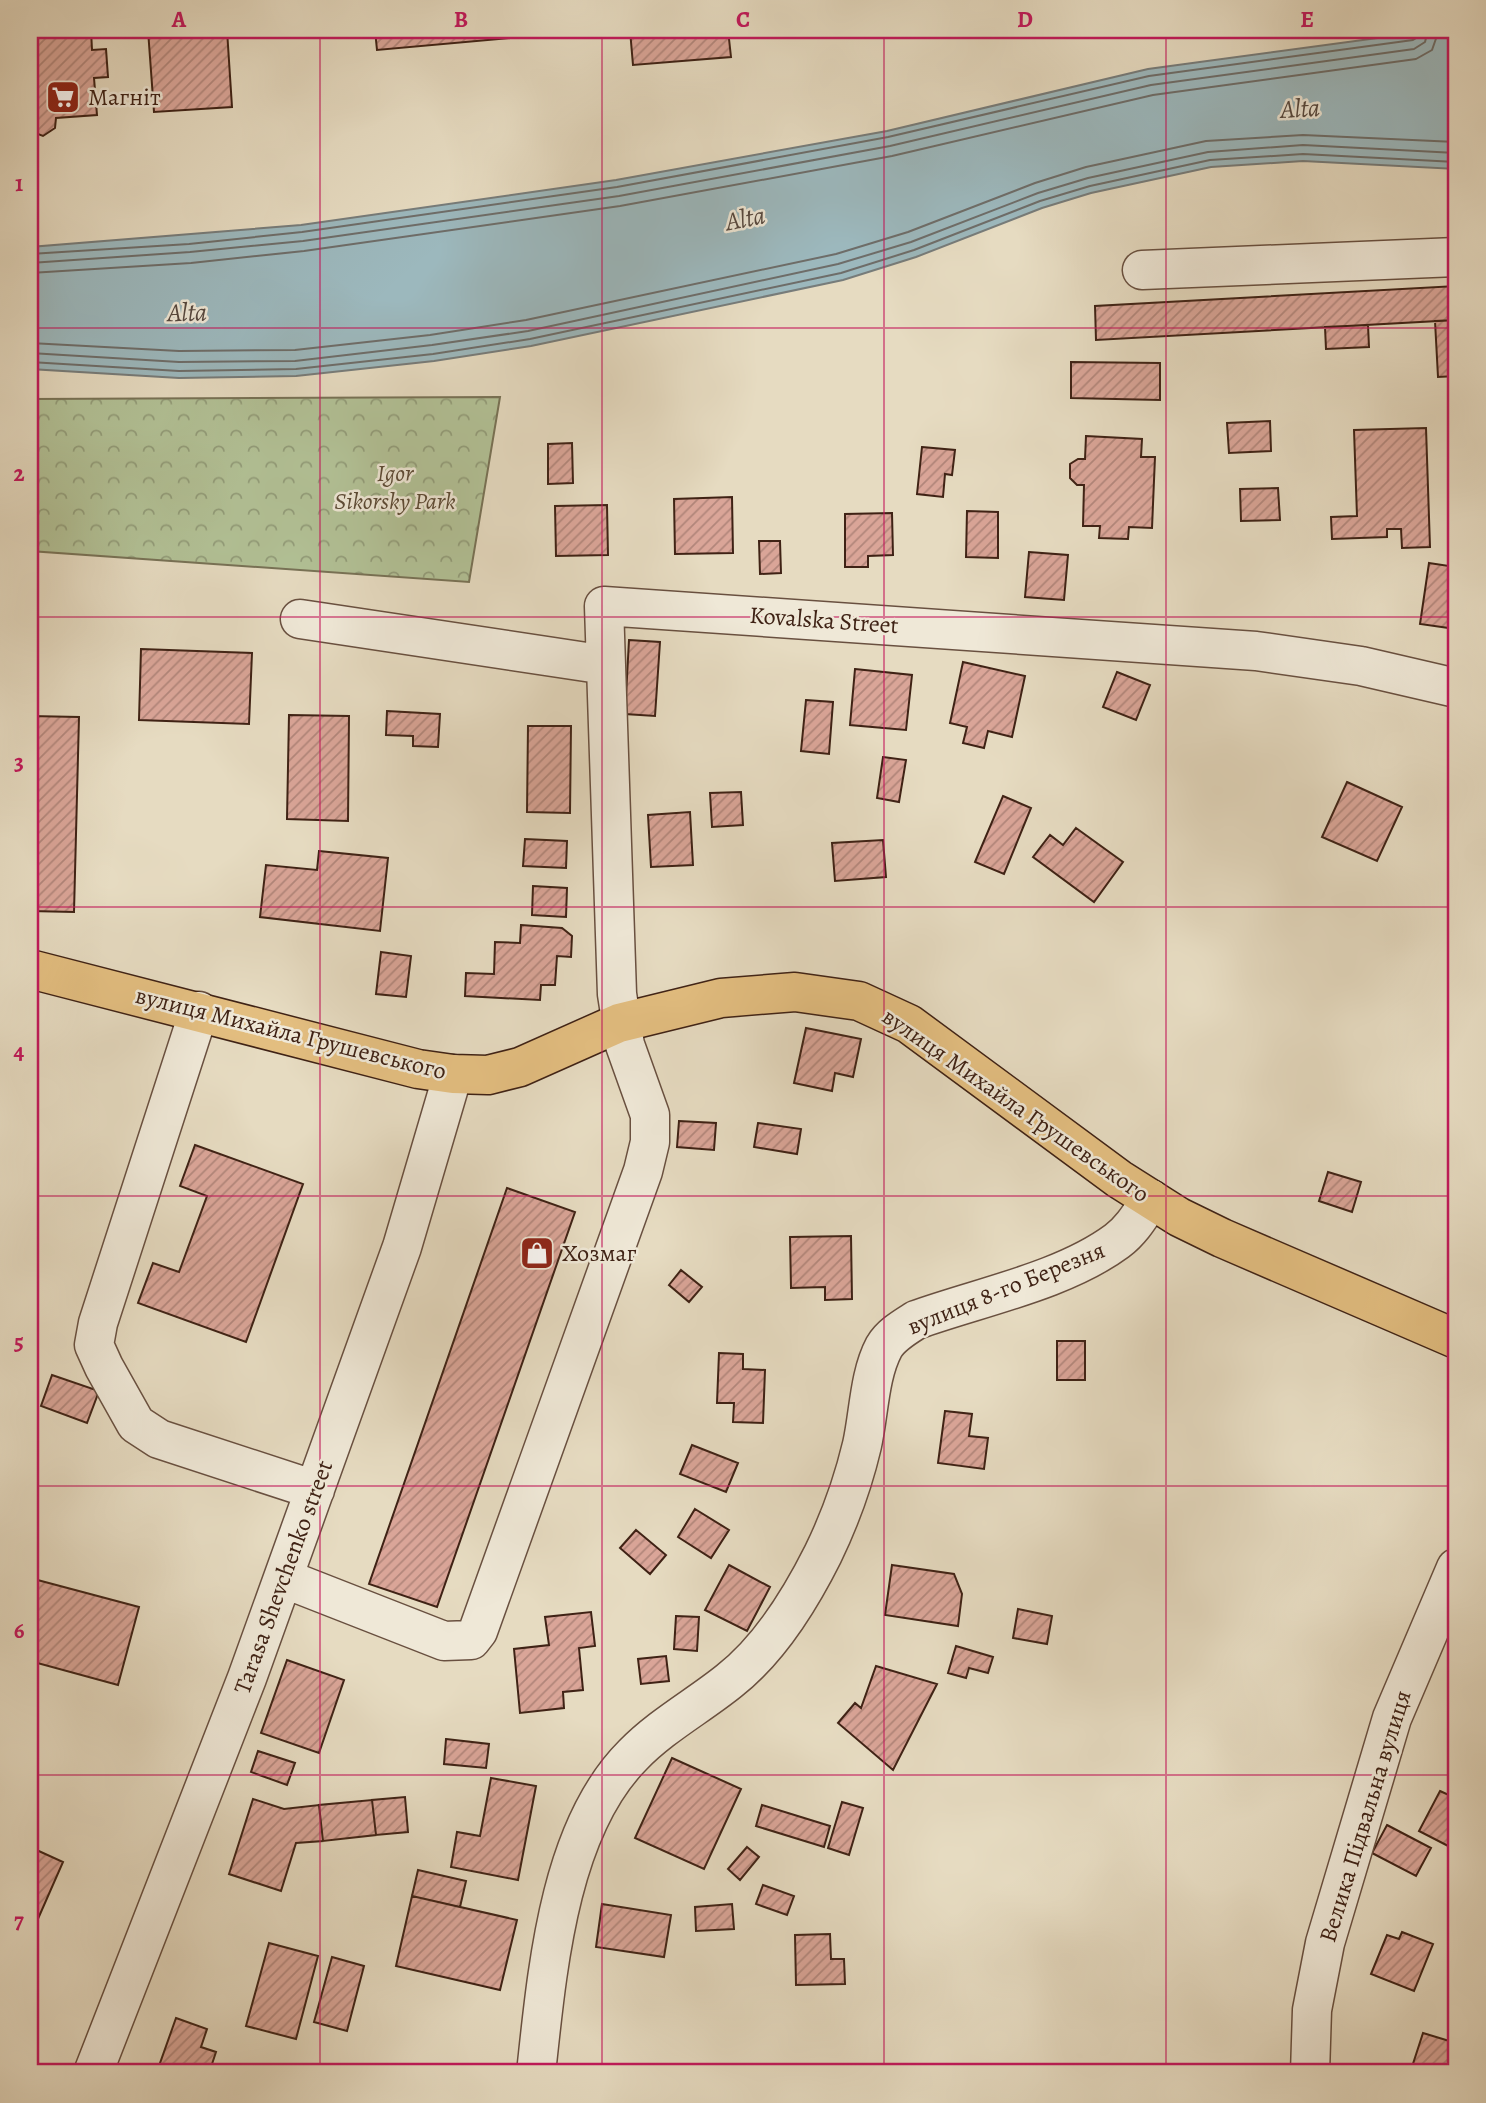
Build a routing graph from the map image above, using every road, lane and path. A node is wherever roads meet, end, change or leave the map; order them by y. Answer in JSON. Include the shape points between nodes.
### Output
{"nodes":[{"id":1,"x":1456,"y":257,"type":"edge"},
{"id":2,"x":1142,"y":270,"type":"dead end"},
{"id":3,"x":300,"y":619,"type":"dead end"},
{"id":4,"x":606,"y":665,"type":"junction"},
{"id":5,"x":1456,"y":688,"type":"edge"},
{"id":6,"x":30,"y":969,"type":"edge"},
{"id":7,"x":199,"y":1011,"type":"junction"},
{"id":8,"x":619,"y":1023,"type":"junction"},
{"id":9,"x":453,"y":1074,"type":"junction"},
{"id":10,"x":1151,"y":1199,"type":"junction"},
{"id":11,"x":1456,"y":1339,"type":"edge"},
{"id":12,"x":315,"y":1490,"type":"junction"},
{"id":13,"x":1456,"y":1568,"type":"edge"},
{"id":14,"x":283,"y":1578,"type":"junction"},
{"id":15,"x":93,"y":2073,"type":"edge"},
{"id":16,"x":536,"y":2073,"type":"edge"},
{"id":17,"x":1310,"y":2073,"type":"edge"}],
"edges":[{"from":1,"to":2,"type":"street"},
{"from":3,"to":4,"type":"street"},
{"from":4,"to":5,"type":"street","name":"Kovalska Street","via":[[604,606],[1256,651],[1374,668]]},
{"from":4,"to":8,"type":"street","name":"Kovalska Street"},
{"from":6,"to":7,"type":"main road","name":"вулиця Михайла Грушевського"},
{"from":7,"to":9,"type":"main road","name":"вулиця Михайла Грушевського","via":[[418,1069]]},
{"from":7,"to":12,"type":"street","via":[[94,1345],[142,1430]]},
{"from":8,"to":9,"type":"main road","name":"вулиця Михайла Грушевського","via":[[520,1067],[488,1075]]},
{"from":8,"to":10,"type":"main road","name":"вулиця Михайла Грушевського","via":[[678,1006],[760,993],[795,992],[859,1001],[909,1024]]},
{"from":8,"to":14,"type":"street","name":"Kovalska Street","via":[[650,1115],[650,1142],[478,1631],[471,1640],[443,1641]]},
{"from":9,"to":12,"type":"street","name":"Tarasa Shevchenko street","via":[[402,1247]]},
{"from":10,"to":11,"type":"main road","name":"вулиця Михайла Грушевського","via":[[1222,1238]]},
{"from":10,"to":16,"type":"street","name":"вулиця 8-го Березня","via":[[1131,1228],[1102,1251],[1048,1275],[916,1320],[884,1348],[845,1503],[821,1558],[787,1615],[753,1660],[632,1755],[594,1812],[562,1899]]},
{"from":12,"to":14,"type":"street","name":"Tarasa Shevchenko street"},
{"from":13,"to":17,"type":"street","name":"Велика Підвальна вулиця","via":[[1392,1718],[1325,1943],[1312,2010]]},
{"from":14,"to":15,"type":"street","name":"Tarasa Shevchenko street"}]}
